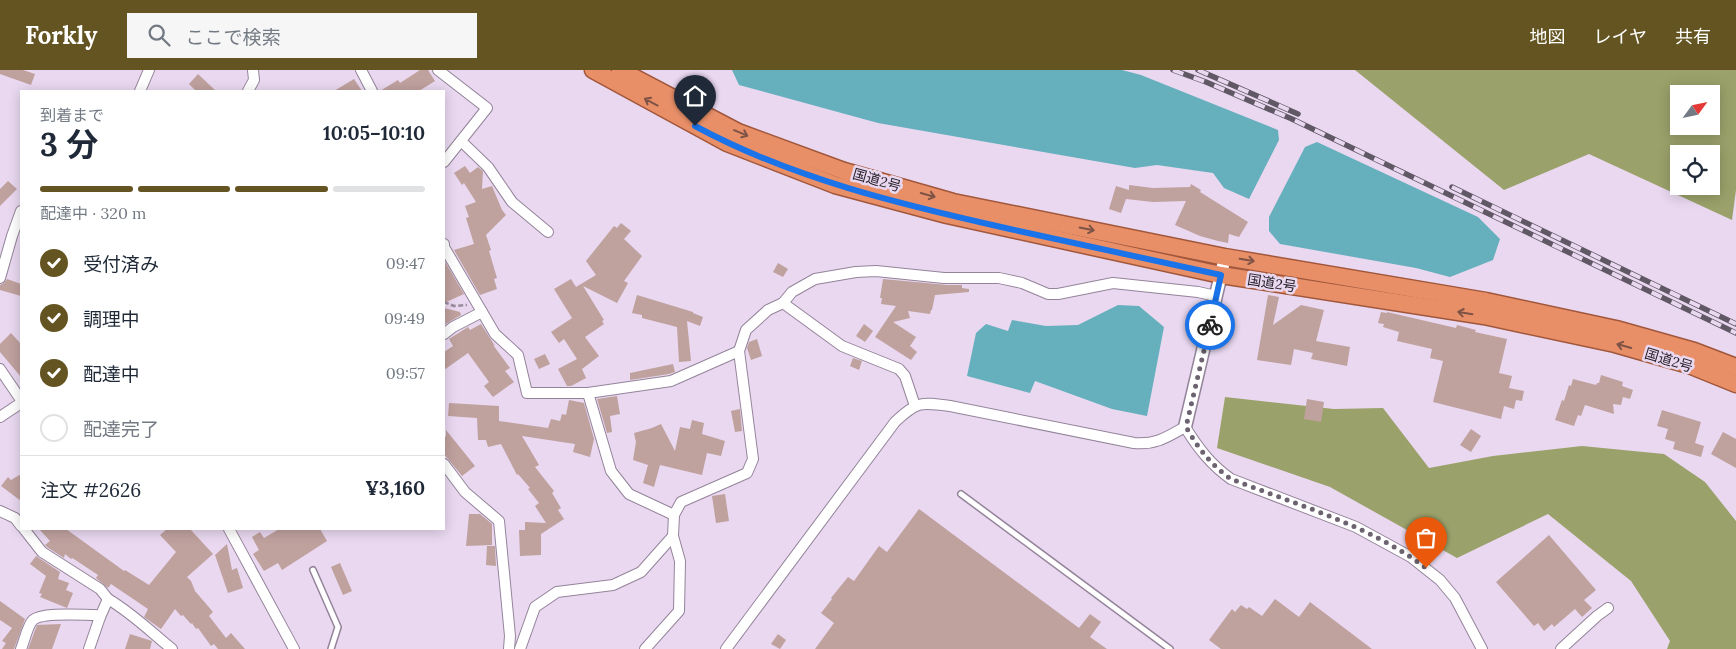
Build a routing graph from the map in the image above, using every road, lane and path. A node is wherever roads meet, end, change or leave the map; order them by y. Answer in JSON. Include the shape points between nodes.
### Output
{"nodes":[{"id":1,"x":149,"y":70,"type":"edge"},
{"id":2,"x":253,"y":70,"type":"edge"},
{"id":3,"x":361,"y":70,"type":"edge"},
{"id":4,"x":438,"y":70,"type":"edge"},
{"id":5,"x":593,"y":70,"type":"edge"},
{"id":6,"x":620,"y":70,"type":"edge"},
{"id":7,"x":140,"y":90,"type":"edge"},
{"id":8,"x":249,"y":90,"type":"edge"},
{"id":9,"x":371,"y":90,"type":"edge"},
{"id":10,"x":460,"y":141,"type":"junction"},
{"id":11,"x":445,"y":161,"type":"edge"},
{"id":12,"x":20,"y":214,"type":"edge"},
{"id":13,"x":548,"y":232,"type":"dead end"},
{"id":14,"x":445,"y":249,"type":"edge"},
{"id":15,"x":1225,"y":257,"type":"junction"},
{"id":16,"x":1221,"y":275,"type":"junction"},
{"id":17,"x":0,"y":278,"type":"edge"},
{"id":18,"x":1216,"y":296,"type":"junction"},
{"id":19,"x":445,"y":302,"type":"edge"},
{"id":20,"x":783,"y":303,"type":"junction"},
{"id":21,"x":480,"y":308,"type":"junction"},
{"id":22,"x":445,"y":333,"type":"edge"},
{"id":23,"x":739,"y":351,"type":"junction"},
{"id":24,"x":1736,"y":367,"type":"edge"},
{"id":25,"x":0,"y":369,"type":"edge"},
{"id":26,"x":1736,"y":384,"type":"edge"},
{"id":27,"x":588,"y":393,"type":"junction"},
{"id":28,"x":20,"y":399,"type":"edge"},
{"id":29,"x":20,"y":402,"type":"edge"},
{"id":30,"x":915,"y":406,"type":"junction"},
{"id":31,"x":0,"y":417,"type":"edge"},
{"id":32,"x":1186,"y":427,"type":"junction"},
{"id":33,"x":445,"y":465,"type":"edge"},
{"id":34,"x":960,"y":494,"type":"dead end"},
{"id":35,"x":0,"y":511,"type":"edge"},
{"id":36,"x":674,"y":515,"type":"junction"},
{"id":37,"x":20,"y":524,"type":"edge"},
{"id":38,"x":24,"y":530,"type":"edge"},
{"id":39,"x":230,"y":530,"type":"edge"},
{"id":40,"x":672,"y":536,"type":"junction"},
{"id":41,"x":313,"y":570,"type":"dead end"},
{"id":42,"x":108,"y":599,"type":"junction"},
{"id":43,"x":1608,"y":608,"type":"dead end"},
{"id":44,"x":100,"y":617,"type":"junction"},
{"id":45,"x":160,"y":645,"type":"edge"},
{"id":46,"x":21,"y":649,"type":"edge"},
{"id":47,"x":89,"y":649,"type":"edge"},
{"id":48,"x":172,"y":649,"type":"edge"},
{"id":49,"x":294,"y":649,"type":"edge"},
{"id":50,"x":332,"y":649,"type":"edge"},
{"id":51,"x":508,"y":649,"type":"edge"},
{"id":52,"x":520,"y":649,"type":"edge"},
{"id":53,"x":645,"y":649,"type":"edge"},
{"id":54,"x":726,"y":649,"type":"edge"},
{"id":55,"x":1170,"y":649,"type":"edge"},
{"id":56,"x":1482,"y":649,"type":"edge"},
{"id":57,"x":1561,"y":649,"type":"edge"}],
"edges":[{"from":1,"to":7,"type":"street"},
{"from":2,"to":8,"type":"street","via":[[254,80]]},
{"from":3,"to":9,"type":"street"},
{"from":4,"to":10,"type":"street","via":[[488,108]]},
{"from":16,"to":5,"type":"highway","name":"国道2号","one_way":true,"via":[[947,215],[835,185],[727,144]]},
{"from":6,"to":15,"type":"highway","name":"国道2号","one_way":true,"via":[[738,132],[844,171],[953,202]]},
{"from":10,"to":11,"type":"street"},
{"from":10,"to":13,"type":"street","via":[[488,167],[512,202]]},
{"from":12,"to":17,"type":"street"},
{"from":14,"to":21,"type":"street"},
{"from":15,"to":16,"type":"street"},
{"from":15,"to":24,"type":"highway","name":"国道2号","one_way":true,"via":[[1496,304],[1616,330],[1694,351]]},
{"from":16,"to":18,"type":"street"},
{"from":26,"to":16,"type":"highway","name":"国道2号","one_way":true,"via":[[1688,365],[1615,344],[1484,316]]},
{"from":18,"to":20,"type":"street","via":[[1113,283],[1048,294],[999,278],[944,278],[876,271],[815,279],[792,292]]},
{"from":18,"to":32,"type":"street"},
{"from":19,"to":21,"type":"path"},
{"from":20,"to":23,"type":"street","via":[[768,310],[746,330]]},
{"from":20,"to":30,"type":"street","via":[[842,346],[899,369],[905,376]]},
{"from":21,"to":22,"type":"street"},
{"from":21,"to":27,"type":"street","via":[[495,334],[518,355],[527,393]]},
{"from":23,"to":27,"type":"street","via":[[671,381]]},
{"from":23,"to":36,"type":"street","via":[[753,459],[747,473],[681,502]]},
{"from":25,"to":28,"type":"street"},
{"from":27,"to":36,"type":"street","via":[[611,471],[629,494]]},
{"from":29,"to":31,"type":"street"},
{"from":30,"to":32,"type":"street","via":[[925,403],[950,406],[1134,443],[1149,444]]},
{"from":30,"to":54,"type":"street","via":[[895,422]]},
{"from":32,"to":56,"type":"street","via":[[1216,469],[1231,479],[1356,528],[1411,557],[1440,580],[1455,598]]},
{"from":33,"to":51,"type":"street","via":[[465,492],[499,521],[510,636]]},
{"from":34,"to":55,"type":"lane"},
{"from":35,"to":37,"type":"street","via":[[15,518]]},
{"from":36,"to":40,"type":"street"},
{"from":38,"to":42,"type":"street","via":[[42,552],[100,589]]},
{"from":39,"to":49,"type":"street"},
{"from":40,"to":52,"type":"street","via":[[641,572],[613,585],[557,592],[535,607]]},
{"from":40,"to":53,"type":"street","via":[[680,561],[680,611]]},
{"from":41,"to":50,"type":"lane","via":[[338,627]]},
{"from":42,"to":44,"type":"street"},
{"from":42,"to":45,"type":"street","via":[[129,611]]},
{"from":43,"to":57,"type":"street"},
{"from":44,"to":46,"type":"street","via":[[52,615],[34,619]]},
{"from":44,"to":47,"type":"street"},
{"from":45,"to":48,"type":"street"}]}
